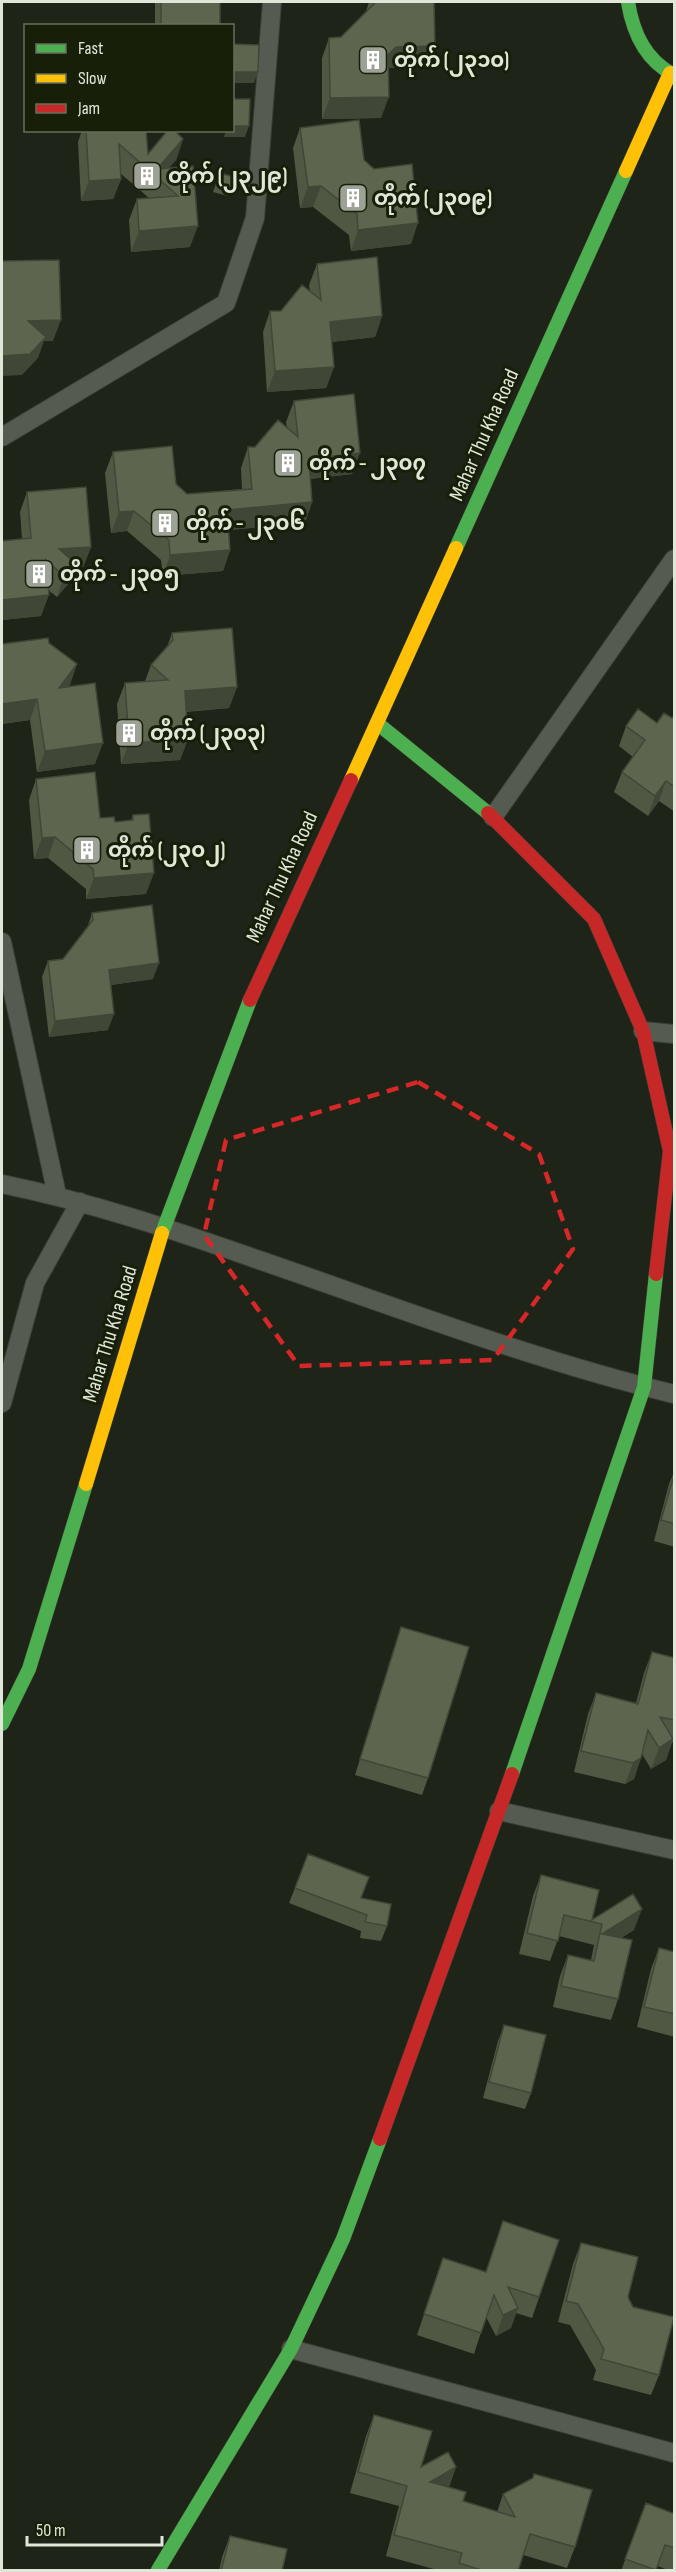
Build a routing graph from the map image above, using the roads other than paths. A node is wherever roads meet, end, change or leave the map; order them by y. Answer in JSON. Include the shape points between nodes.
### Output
{"nodes":[{"id":1,"x":272,"y":2,"type":"edge"},
{"id":2,"x":628,"y":2,"type":"edge"},
{"id":3,"x":672,"y":74,"type":"edge"},
{"id":4,"x":2,"y":437,"type":"edge"},
{"id":5,"x":675,"y":559,"type":"edge"},
{"id":6,"x":377,"y":723,"type":"junction"},
{"id":7,"x":493,"y":817,"type":"junction"},
{"id":8,"x":2,"y":942,"type":"edge"},
{"id":9,"x":643,"y":1031,"type":"junction"},
{"id":10,"x":675,"y":1035,"type":"edge"},
{"id":11,"x":2,"y":1184,"type":"edge"},
{"id":12,"x":57,"y":1195,"type":"junction"},
{"id":13,"x":80,"y":1202,"type":"junction"},
{"id":14,"x":164,"y":1227,"type":"junction"},
{"id":15,"x":644,"y":1387,"type":"junction"},
{"id":16,"x":675,"y":1394,"type":"edge"},
{"id":17,"x":2,"y":1402,"type":"edge"},
{"id":18,"x":2,"y":1724,"type":"edge"},
{"id":19,"x":499,"y":1811,"type":"junction"},
{"id":20,"x":675,"y":1850,"type":"edge"},
{"id":21,"x":291,"y":2349,"type":"junction"},
{"id":22,"x":675,"y":2453,"type":"edge"},
{"id":23,"x":158,"y":2571,"type":"edge"}],
"edges":[{"from":1,"to":4,"type":"street","via":[[255,218],[226,303]]},
{"from":2,"to":3,"type":"street","via":[[632,27],[647,54]]},
{"from":3,"to":6,"type":"street","name":"Mahar Thu Kha Road"},
{"from":5,"to":7,"type":"street"},
{"from":6,"to":7,"type":"street"},
{"from":6,"to":14,"type":"street","name":"Mahar Thu Kha Road","via":[[254,988]]},
{"from":7,"to":9,"type":"street","via":[[594,919]]},
{"from":8,"to":12,"type":"street"},
{"from":9,"to":10,"type":"street"},
{"from":9,"to":15,"type":"street","via":[[670,1152]]},
{"from":11,"to":12,"type":"street"},
{"from":12,"to":13,"type":"street"},
{"from":13,"to":14,"type":"street"},
{"from":13,"to":17,"type":"street","via":[[35,1282]]},
{"from":14,"to":15,"type":"street","via":[[489,1340]]},
{"from":14,"to":18,"type":"street","name":"Mahar Thu Kha Road","via":[[29,1669]]},
{"from":15,"to":16,"type":"street"},
{"from":15,"to":19,"type":"street"},
{"from":19,"to":20,"type":"street"},
{"from":19,"to":21,"type":"street","via":[[343,2240]]},
{"from":21,"to":22,"type":"street"},
{"from":21,"to":23,"type":"street"}]}
